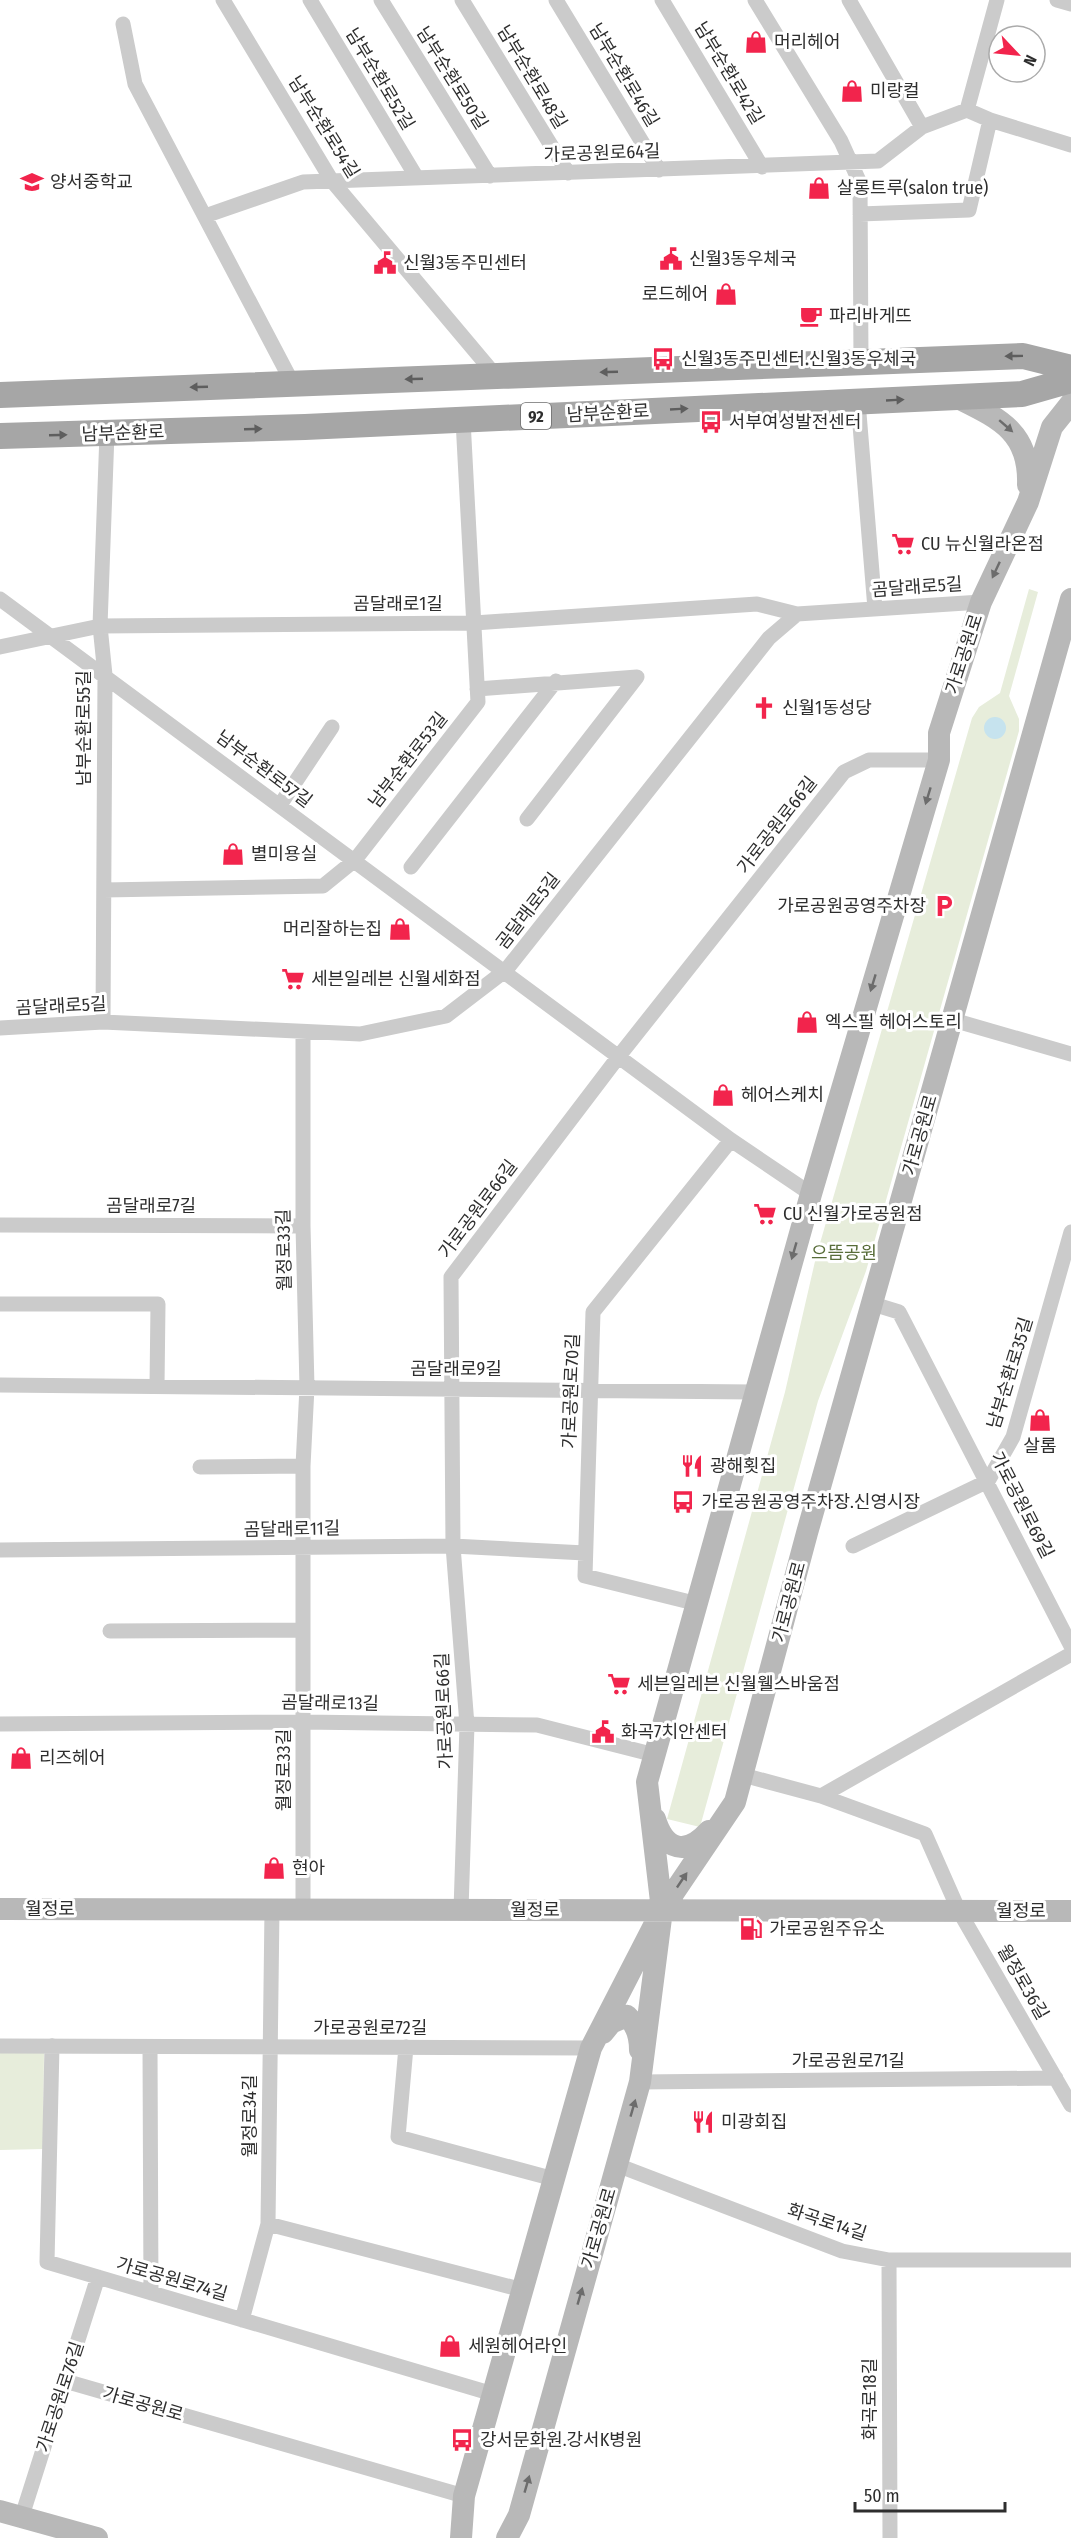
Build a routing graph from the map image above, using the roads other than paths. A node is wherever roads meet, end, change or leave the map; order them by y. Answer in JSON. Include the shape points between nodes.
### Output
{"nodes":[{"id":1,"x":223,"y":0,"type":"edge"},
{"id":2,"x":310,"y":0,"type":"edge"},
{"id":3,"x":381,"y":0,"type":"edge"},
{"id":4,"x":462,"y":0,"type":"edge"},
{"id":5,"x":556,"y":0,"type":"edge"},
{"id":6,"x":662,"y":0,"type":"edge"},
{"id":7,"x":755,"y":0,"type":"edge"},
{"id":8,"x":849,"y":0,"type":"edge"},
{"id":9,"x":997,"y":0,"type":"edge"},
{"id":10,"x":1058,"y":0,"type":"edge"},
{"id":11,"x":1071,"y":4,"type":"edge"},
{"id":12,"x":123,"y":24,"type":"dead end"},
{"id":13,"x":967,"y":110,"type":"junction"},
{"id":14,"x":990,"y":120,"type":"junction"},
{"id":15,"x":922,"y":127,"type":"junction"},
{"id":16,"x":1071,"y":145,"type":"edge"},
{"id":17,"x":852,"y":164,"type":"junction"},
{"id":18,"x":762,"y":167,"type":"junction"},
{"id":19,"x":659,"y":170,"type":"junction"},
{"id":20,"x":568,"y":173,"type":"junction"},
{"id":21,"x":490,"y":176,"type":"junction"},
{"id":22,"x":417,"y":178,"type":"junction"},
{"id":23,"x":332,"y":181,"type":"junction"},
{"id":24,"x":860,"y":214,"type":"junction"},
{"id":25,"x":205,"y":216,"type":"junction"},
{"id":26,"x":861,"y":362,"type":"junction"},
{"id":27,"x":1071,"y":368,"type":"edge"},
{"id":28,"x":496,"y":376,"type":"junction"},
{"id":29,"x":1071,"y":380,"type":"edge"},
{"id":30,"x":293,"y":384,"type":"junction"},
{"id":31,"x":0,"y":395,"type":"edge"},
{"id":32,"x":956,"y":397,"type":"junction"},
{"id":33,"x":858,"y":401,"type":"junction"},
{"id":34,"x":1071,"y":403,"type":"edge"},
{"id":35,"x":463,"y":420,"type":"junction"},
{"id":36,"x":107,"y":433,"type":"junction"},
{"id":37,"x":0,"y":436,"type":"edge"},
{"id":38,"x":1028,"y":502,"type":"junction"},
{"id":39,"x":0,"y":599,"type":"edge"},
{"id":40,"x":1071,"y":599,"type":"edge"},
{"id":41,"x":981,"y":602,"type":"junction"},
{"id":42,"x":875,"y":609,"type":"junction"},
{"id":43,"x":797,"y":614,"type":"junction"},
{"id":44,"x":474,"y":623,"type":"junction"},
{"id":45,"x":100,"y":626,"type":"junction"},
{"id":46,"x":52,"y":636,"type":"junction"},
{"id":47,"x":0,"y":647,"type":"edge"},
{"id":48,"x":105,"y":675,"type":"junction"},
{"id":49,"x":556,"y":681,"type":"junction"},
{"id":50,"x":477,"y":689,"type":"junction"},
{"id":51,"x":332,"y":727,"type":"dead end"},
{"id":52,"x":939,"y":760,"type":"junction"},
{"id":53,"x":280,"y":805,"type":"junction"},
{"id":54,"x":527,"y":819,"type":"dead end"},
{"id":55,"x":355,"y":860,"type":"junction"},
{"id":56,"x":411,"y":867,"type":"dead end"},
{"id":57,"x":104,"y":890,"type":"junction"},
{"id":58,"x":506,"y":970,"type":"junction"},
{"id":59,"x":953,"y":1020,"type":"junction"},
{"id":60,"x":103,"y":1022,"type":"junction"},
{"id":61,"x":0,"y":1028,"type":"edge"},
{"id":62,"x":303,"y":1033,"type":"junction"},
{"id":63,"x":1071,"y":1054,"type":"edge"},
{"id":64,"x":619,"y":1056,"type":"junction"},
{"id":65,"x":732,"y":1140,"type":"junction"},
{"id":66,"x":811,"y":1194,"type":"junction"},
{"id":67,"x":0,"y":1225,"type":"edge"},
{"id":68,"x":303,"y":1226,"type":"junction"},
{"id":69,"x":1071,"y":1232,"type":"edge"},
{"id":70,"x":1066,"y":1271,"type":"edge"},
{"id":71,"x":0,"y":1304,"type":"edge"},
{"id":72,"x":873,"y":1305,"type":"junction"},
{"id":73,"x":0,"y":1385,"type":"edge"},
{"id":74,"x":157,"y":1386,"type":"junction"},
{"id":75,"x":307,"y":1387,"type":"junction"},
{"id":76,"x":451,"y":1388,"type":"junction"},
{"id":77,"x":591,"y":1389,"type":"junction"},
{"id":78,"x":754,"y":1392,"type":"junction"},
{"id":79,"x":303,"y":1466,"type":"junction"},
{"id":80,"x":200,"y":1467,"type":"dead end"},
{"id":81,"x":988,"y":1481,"type":"junction"},
{"id":82,"x":453,"y":1546,"type":"junction"},
{"id":83,"x":853,"y":1546,"type":"dead end"},
{"id":84,"x":303,"y":1549,"type":"junction"},
{"id":85,"x":0,"y":1550,"type":"edge"},
{"id":86,"x":585,"y":1553,"type":"junction"},
{"id":87,"x":698,"y":1604,"type":"junction"},
{"id":88,"x":303,"y":1630,"type":"junction"},
{"id":89,"x":110,"y":1631,"type":"dead end"},
{"id":90,"x":1071,"y":1646,"type":"edge"},
{"id":91,"x":1071,"y":1654,"type":"edge"},
{"id":92,"x":303,"y":1722,"type":"junction"},
{"id":93,"x":0,"y":1724,"type":"edge"},
{"id":94,"x":467,"y":1725,"type":"junction"},
{"id":95,"x":655,"y":1755,"type":"junction"},
{"id":96,"x":743,"y":1775,"type":"junction"},
{"id":97,"x":647,"y":1782,"type":"junction"},
{"id":98,"x":821,"y":1796,"type":"junction"},
{"id":99,"x":735,"y":1802,"type":"junction"},
{"id":100,"x":0,"y":1909,"type":"edge"},
{"id":101,"x":272,"y":1909,"type":"junction"},
{"id":102,"x":303,"y":1910,"type":"junction"},
{"id":103,"x":461,"y":1910,"type":"junction"},
{"id":104,"x":662,"y":1910,"type":"junction"},
{"id":105,"x":959,"y":1911,"type":"junction"},
{"id":106,"x":1071,"y":1911,"type":"edge"},
{"id":107,"x":0,"y":2046,"type":"edge"},
{"id":108,"x":52,"y":2046,"type":"junction"},
{"id":109,"x":150,"y":2047,"type":"junction"},
{"id":110,"x":270,"y":2047,"type":"junction"},
{"id":111,"x":406,"y":2047,"type":"junction"},
{"id":112,"x":591,"y":2048,"type":"junction"},
{"id":113,"x":1056,"y":2078,"type":"junction"},
{"id":114,"x":640,"y":2082,"type":"junction"},
{"id":115,"x":1071,"y":2104,"type":"edge"},
{"id":116,"x":617,"y":2165,"type":"junction"},
{"id":117,"x":554,"y":2179,"type":"junction"},
{"id":118,"x":268,"y":2224,"type":"junction"},
{"id":119,"x":889,"y":2260,"type":"junction"},
{"id":120,"x":1071,"y":2260,"type":"edge"},
{"id":121,"x":98,"y":2277,"type":"junction"},
{"id":122,"x":523,"y":2290,"type":"junction"},
{"id":123,"x":151,"y":2293,"type":"junction"},
{"id":124,"x":242,"y":2320,"type":"junction"},
{"id":125,"x":65,"y":2381,"type":"junction"},
{"id":126,"x":493,"y":2394,"type":"junction"},
{"id":127,"x":464,"y":2496,"type":"junction"},
{"id":128,"x":0,"y":2511,"type":"edge"},
{"id":129,"x":22,"y":2516,"type":"junction"},
{"id":130,"x":97,"y":2538,"type":"edge"},
{"id":131,"x":461,"y":2538,"type":"edge"},
{"id":132,"x":466,"y":2538,"type":"edge"},
{"id":133,"x":505,"y":2538,"type":"edge"},
{"id":134,"x":890,"y":2538,"type":"edge"}],
"edges":[{"from":1,"to":23,"type":"street","name":"남부순환로54길"},
{"from":2,"to":22,"type":"street","name":"남부순환로52길"},
{"from":3,"to":21,"type":"street","name":"남부순환로50길"},
{"from":4,"to":20,"type":"street","name":"남부순환로48길"},
{"from":5,"to":19,"type":"street","name":"남부순환로46길"},
{"from":6,"to":18,"type":"street","name":"남부순환로42길"},
{"from":7,"to":17,"type":"street"},
{"from":8,"to":15,"type":"street"},
{"from":9,"to":13,"type":"street"},
{"from":10,"to":11,"type":"street"},
{"from":12,"to":25,"type":"street","via":[[135,84]]},
{"from":13,"to":14,"type":"street"},
{"from":13,"to":15,"type":"street","name":"가로공원로64길"},
{"from":14,"to":16,"type":"street"},
{"from":14,"to":24,"type":"street","via":[[969,210]]},
{"from":15,"to":17,"type":"street","name":"가로공원로64길","via":[[878,161]]},
{"from":17,"to":18,"type":"street","name":"가로공원로64길"},
{"from":17,"to":24,"type":"street","via":[[860,183]]},
{"from":18,"to":19,"type":"street","name":"가로공원로64길"},
{"from":19,"to":20,"type":"street","name":"가로공원로64길"},
{"from":20,"to":21,"type":"street","name":"가로공원로64길"},
{"from":21,"to":22,"type":"street","name":"가로공원로64길"},
{"from":22,"to":23,"type":"street","name":"가로공원로64길"},
{"from":23,"to":25,"type":"street","name":"가로공원로64길","via":[[303,182]]},
{"from":23,"to":28,"type":"street","name":"남부순환로54길"},
{"from":24,"to":26,"type":"street"},
{"from":25,"to":30,"type":"street"},
{"from":27,"to":26,"type":"main road","one_way":true,"via":[[1023,356]]},
{"from":26,"to":28,"type":"main road","one_way":true},
{"from":28,"to":30,"type":"main road","one_way":true},
{"from":29,"to":32,"type":"main road","name":"남부순환로","number":"92","via":[[1022,394]]},
{"from":30,"to":31,"type":"main road","one_way":true},
{"from":33,"to":32,"type":"main road","name":"남부순환로","number":"92","one_way":true},
{"from":32,"to":38,"type":"main road","one_way":true,"via":[[992,415],[1011,429],[1022,444],[1029,466]]},
{"from":35,"to":33,"type":"main road","name":"남부순환로","number":"92","one_way":true},
{"from":33,"to":42,"type":"street"},
{"from":34,"to":38,"type":"main road","name":"가로공원로","via":[[1052,427]]},
{"from":36,"to":35,"type":"main road","name":"남부순환로","number":"92","one_way":true},
{"from":35,"to":44,"type":"street","name":"남부순환로53길"},
{"from":37,"to":36,"type":"main road","name":"남부순환로","number":"92","one_way":true},
{"from":36,"to":45,"type":"street","name":"남부순환로55길"},
{"from":38,"to":41,"type":"main road","name":"가로공원로","one_way":true},
{"from":39,"to":46,"type":"street","name":"남부순환로57길"},
{"from":40,"to":59,"type":"main road","name":"가로공원로"},
{"from":41,"to":42,"type":"street","name":"곰달래로5길"},
{"from":41,"to":52,"type":"main road","name":"가로공원로","via":[[939,733]]},
{"from":42,"to":43,"type":"street","name":"곰달래로5길"},
{"from":43,"to":44,"type":"street","name":"곰달래로1길","via":[[756,604]]},
{"from":43,"to":58,"type":"street","name":"곰달래로5길","via":[[768,638]]},
{"from":44,"to":45,"type":"street","name":"곰달래로1길"},
{"from":44,"to":50,"type":"street","name":"남부순환로53길"},
{"from":45,"to":46,"type":"street","name":"곰달래로1길"},
{"from":45,"to":48,"type":"street","name":"남부순환로55길"},
{"from":46,"to":47,"type":"street","name":"곰달래로1길"},
{"from":46,"to":48,"type":"street","name":"남부순환로57길"},
{"from":48,"to":53,"type":"street","name":"남부순환로57길"},
{"from":48,"to":57,"type":"street","name":"남부순환로55길"},
{"from":49,"to":50,"type":"street"},
{"from":49,"to":54,"type":"street","via":[[637,677]]},
{"from":49,"to":56,"type":"street"},
{"from":50,"to":55,"type":"street","name":"남부순환로53길","via":[[478,702]]},
{"from":51,"to":53,"type":"street"},
{"from":52,"to":64,"type":"street","name":"가로공원로66길","via":[[869,760],[844,772]]},
{"from":52,"to":66,"type":"main road","name":"가로공원로","one_way":true},
{"from":53,"to":55,"type":"street","name":"남부순환로57길"},
{"from":55,"to":57,"type":"street","name":"남부순환로53길","via":[[323,886]]},
{"from":55,"to":58,"type":"street","name":"남부순환로57길"},
{"from":57,"to":60,"type":"street","name":"남부순환로55길"},
{"from":58,"to":62,"type":"street","name":"곰달래로5길","via":[[446,1016],[360,1034]]},
{"from":58,"to":64,"type":"street","name":"남부순환로57길"},
{"from":59,"to":63,"type":"street"},
{"from":59,"to":72,"type":"main road","name":"가로공원로"},
{"from":60,"to":61,"type":"street","name":"곰달래로5길"},
{"from":60,"to":62,"type":"street","name":"곰달래로5길"},
{"from":62,"to":68,"type":"street","name":"월정로33길"},
{"from":64,"to":65,"type":"street"},
{"from":64,"to":76,"type":"street","name":"가로공원로66길","via":[[451,1277]]},
{"from":65,"to":66,"type":"street"},
{"from":65,"to":77,"type":"street","name":"가로공원로70길","via":[[593,1312]]},
{"from":66,"to":78,"type":"main road","name":"가로공원로","one_way":true},
{"from":67,"to":68,"type":"street","name":"곰달래로7길"},
{"from":68,"to":75,"type":"street","name":"월정로33길"},
{"from":69,"to":70,"type":"street","name":"남부순환로35길"},
{"from":70,"to":81,"type":"street","name":"남부순환로35길","via":[[1013,1437]]},
{"from":71,"to":74,"type":"street","via":[[158,1304]]},
{"from":72,"to":81,"type":"street","name":"가로공원로69길","via":[[899,1312]]},
{"from":72,"to":96,"type":"main road","name":"가로공원로"},
{"from":73,"to":74,"type":"street","name":"곰달래로9길"},
{"from":74,"to":75,"type":"street","name":"곰달래로9길"},
{"from":75,"to":76,"type":"street","name":"곰달래로9길"},
{"from":75,"to":79,"type":"street","name":"월정로33길"},
{"from":76,"to":77,"type":"street","name":"곰달래로9길"},
{"from":76,"to":82,"type":"street","name":"가로공원로66길"},
{"from":77,"to":78,"type":"street","name":"곰달래로9길"},
{"from":77,"to":86,"type":"street","name":"가로공원로70길"},
{"from":78,"to":87,"type":"main road","name":"가로공원로"},
{"from":79,"to":80,"type":"street"},
{"from":79,"to":84,"type":"street","name":"월정로33길"},
{"from":81,"to":83,"type":"street"},
{"from":81,"to":90,"type":"street","name":"가로공원로69길"},
{"from":82,"to":84,"type":"street","name":"곰달래로11길"},
{"from":82,"to":86,"type":"street","name":"곰달래로11길"},
{"from":82,"to":94,"type":"street","name":"가로공원로66길"},
{"from":84,"to":85,"type":"street","name":"곰달래로11길"},
{"from":84,"to":88,"type":"street","name":"월정로33길"},
{"from":86,"to":87,"type":"street","name":"가로공원로70길","via":[[585,1576]]},
{"from":87,"to":95,"type":"main road","name":"가로공원로"},
{"from":88,"to":89,"type":"street"},
{"from":88,"to":92,"type":"street","name":"월정로33길"},
{"from":91,"to":98,"type":"street"},
{"from":92,"to":93,"type":"street","name":"곰달래로13길"},
{"from":92,"to":94,"type":"street","name":"곰달래로13길"},
{"from":92,"to":102,"type":"street","name":"월정로33길"},
{"from":94,"to":95,"type":"street","name":"곰달래로13길","via":[[537,1725]]},
{"from":94,"to":103,"type":"street","name":"가로공원로66길"},
{"from":95,"to":97,"type":"main road","name":"가로공원로"},
{"from":96,"to":98,"type":"street"},
{"from":96,"to":99,"type":"main road","name":"가로공원로"},
{"from":97,"to":99,"type":"main road","via":[[662,1836],[681,1848],[705,1835]]},
{"from":97,"to":104,"type":"main road","name":"가로공원로"},
{"from":98,"to":105,"type":"street","via":[[925,1834]]},
{"from":104,"to":99,"type":"main road","name":"가로공원로","one_way":true},
{"from":100,"to":101,"type":"main road","name":"월정로"},
{"from":101,"to":102,"type":"main road","name":"월정로"},
{"from":101,"to":110,"type":"street","name":"월정로34길"},
{"from":102,"to":103,"type":"main road","name":"월정로"},
{"from":103,"to":104,"type":"main road","name":"월정로"},
{"from":104,"to":105,"type":"main road","name":"월정로"},
{"from":104,"to":112,"type":"main road","name":"가로공원로"},
{"from":104,"to":114,"type":"main road","name":"가로공원로"},
{"from":105,"to":106,"type":"main road","name":"월정로"},
{"from":105,"to":113,"type":"street","name":"월정로36길"},
{"from":107,"to":108,"type":"street","name":"가로공원로72길"},
{"from":108,"to":109,"type":"street","name":"가로공원로72길"},
{"from":108,"to":121,"type":"street","name":"가로공원로74길","via":[[47,2262]]},
{"from":109,"to":110,"type":"street","name":"가로공원로72길"},
{"from":109,"to":123,"type":"street"},
{"from":110,"to":111,"type":"street","name":"가로공원로72길"},
{"from":110,"to":118,"type":"street","name":"월정로34길"},
{"from":111,"to":112,"type":"street","name":"가로공원로72길"},
{"from":111,"to":117,"type":"street","via":[[398,2137]]},
{"from":112,"to":114,"type":"main road","via":[[611,2023],[627,2016],[640,2037]]},
{"from":112,"to":117,"type":"main road","name":"가로공원로"},
{"from":113,"to":114,"type":"street","name":"가로공원로71길"},
{"from":113,"to":115,"type":"street","name":"월정로36길"},
{"from":116,"to":114,"type":"main road","name":"가로공원로","one_way":true},
{"from":116,"to":119,"type":"street","name":"화곡로14길","via":[[842,2252]]},
{"from":133,"to":116,"type":"main road","name":"가로공원로","one_way":true,"via":[[519,2515]]},
{"from":117,"to":122,"type":"main road","name":"가로공원로"},
{"from":118,"to":122,"type":"street"},
{"from":118,"to":124,"type":"street","name":"월정로34길"},
{"from":119,"to":120,"type":"street","name":"화곡로14길"},
{"from":119,"to":134,"type":"street","name":"화곡로18길"},
{"from":121,"to":123,"type":"street","name":"가로공원로74길"},
{"from":121,"to":125,"type":"street","name":"가로공원로76길"},
{"from":122,"to":126,"type":"main road","name":"가로공원로"},
{"from":123,"to":124,"type":"street","name":"가로공원로74길"},
{"from":124,"to":126,"type":"street","name":"가로공원로74길"},
{"from":125,"to":127,"type":"street","name":"가로공원로"},
{"from":125,"to":129,"type":"street","name":"가로공원로76길"},
{"from":126,"to":127,"type":"main road","name":"가로공원로"},
{"from":127,"to":131,"type":"main road","name":"가로공원로"},
{"from":127,"to":132,"type":"main road"},
{"from":128,"to":129,"type":"main road"},
{"from":129,"to":130,"type":"main road"}]}
